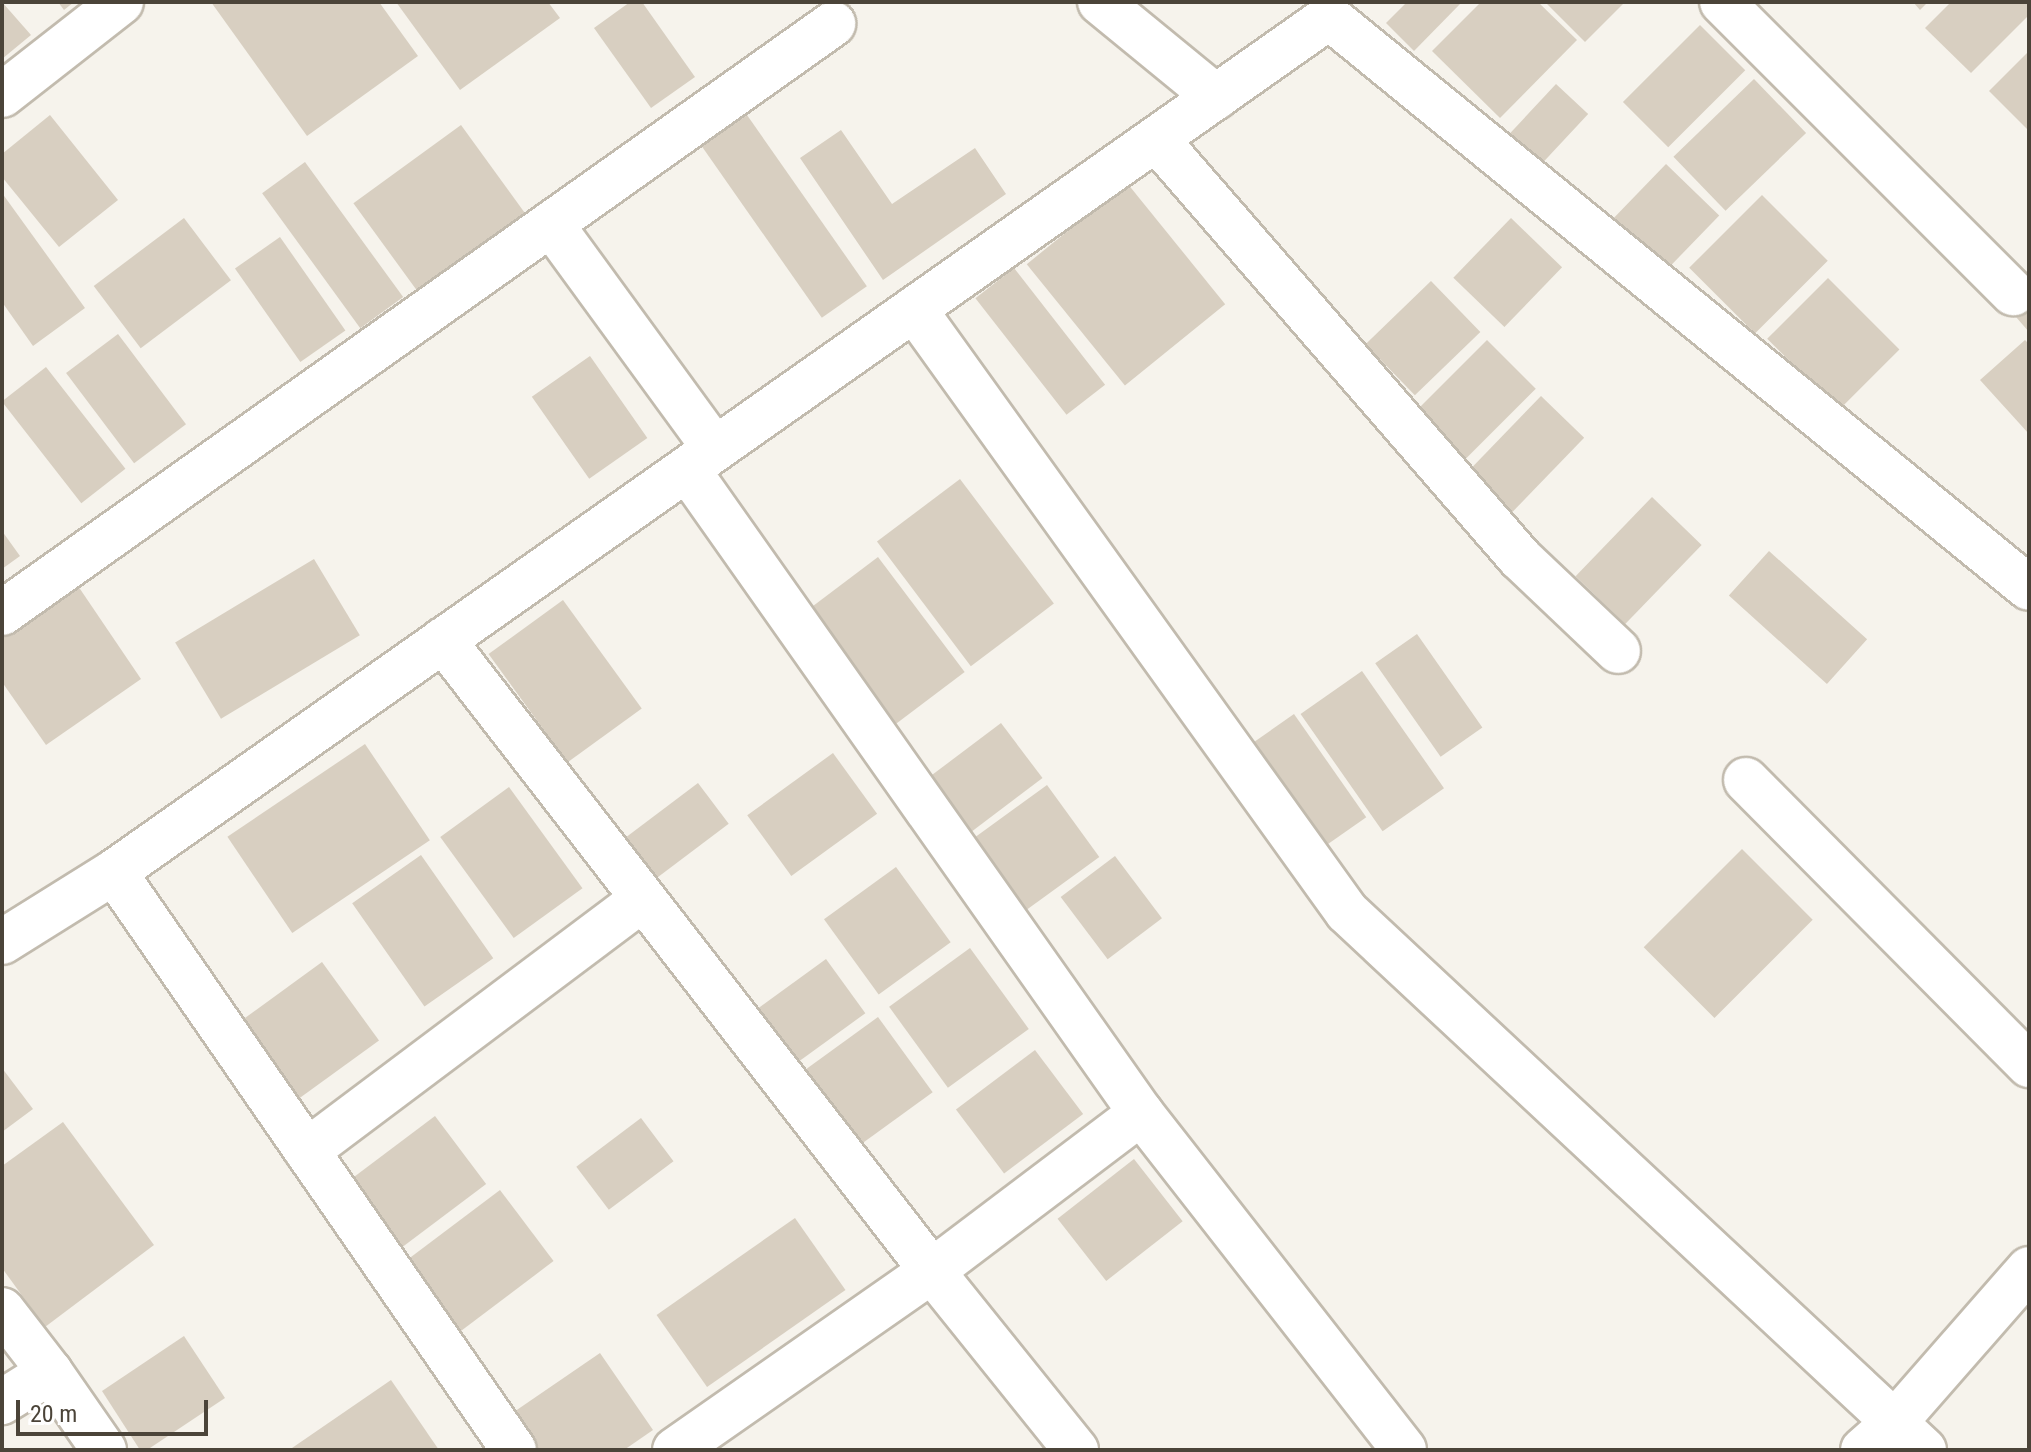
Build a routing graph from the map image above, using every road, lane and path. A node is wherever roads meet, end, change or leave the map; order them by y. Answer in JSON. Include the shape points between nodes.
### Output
{"nodes":[{"id":1,"x":121,"y":2,"type":"edge"},
{"id":2,"x":1100,"y":2,"type":"edge"},
{"id":3,"x":1722,"y":2,"type":"edge"},
{"id":4,"x":1331,"y":7,"type":"edge"},
{"id":5,"x":833,"y":24,"type":"dead end"},
{"id":6,"x":2,"y":95,"type":"edge"},
{"id":7,"x":1216,"y":97,"type":"junction"},
{"id":8,"x":1156,"y":139,"type":"junction"},
{"id":9,"x":551,"y":224,"type":"junction"},
{"id":10,"x":2013,"y":293,"type":"dead end"},
{"id":11,"x":914,"y":309,"type":"junction"},
{"id":12,"x":701,"y":459,"type":"junction"},
{"id":13,"x":2029,"y":588,"type":"edge"},
{"id":14,"x":2,"y":613,"type":"edge"},
{"id":15,"x":443,"y":640,"type":"junction"},
{"id":16,"x":1618,"y":651,"type":"dead end"},
{"id":17,"x":1746,"y":780,"type":"dead end"},
{"id":18,"x":114,"y":872,"type":"junction"},
{"id":19,"x":643,"y":899,"type":"junction"},
{"id":20,"x":2,"y":942,"type":"edge"},
{"id":21,"x":2029,"y":1065,"type":"edge"},
{"id":22,"x":1141,"y":1113,"type":"junction"},
{"id":23,"x":307,"y":1151,"type":"junction"},
{"id":24,"x":2029,"y":1269,"type":"edge"},
{"id":25,"x":932,"y":1271,"type":"junction"},
{"id":26,"x":2,"y":1310,"type":"edge"},
{"id":27,"x":50,"y":1372,"type":"junction"},
{"id":28,"x":2,"y":1402,"type":"edge"},
{"id":29,"x":1910,"y":1436,"type":"edge"},
{"id":30,"x":694,"y":1445,"type":"edge"},
{"id":31,"x":104,"y":1450,"type":"edge"},
{"id":32,"x":514,"y":1450,"type":"edge"},
{"id":33,"x":1076,"y":1450,"type":"edge"},
{"id":34,"x":1404,"y":1450,"type":"edge"},
{"id":35,"x":1863,"y":1450,"type":"edge"}],
"edges":[{"from":1,"to":6,"type":"street"},
{"from":2,"to":7,"type":"street"},
{"from":3,"to":10,"type":"street"},
{"from":4,"to":7,"type":"street"},
{"from":4,"to":13,"type":"street"},
{"from":5,"to":9,"type":"street"},
{"from":7,"to":8,"type":"street"},
{"from":8,"to":11,"type":"street"},
{"from":8,"to":16,"type":"street","via":[[1520,558]]},
{"from":9,"to":12,"type":"street"},
{"from":9,"to":14,"type":"street"},
{"from":11,"to":12,"type":"street"},
{"from":11,"to":29,"type":"street","via":[[1347,912]]},
{"from":12,"to":15,"type":"street"},
{"from":12,"to":22,"type":"street"},
{"from":15,"to":18,"type":"street"},
{"from":15,"to":19,"type":"street"},
{"from":17,"to":21,"type":"street"},
{"from":18,"to":20,"type":"street"},
{"from":18,"to":23,"type":"street"},
{"from":19,"to":23,"type":"street"},
{"from":19,"to":25,"type":"street"},
{"from":22,"to":25,"type":"street"},
{"from":22,"to":34,"type":"street"},
{"from":23,"to":32,"type":"street"},
{"from":24,"to":29,"type":"street"},
{"from":25,"to":30,"type":"street"},
{"from":25,"to":33,"type":"street"},
{"from":26,"to":27,"type":"street"},
{"from":27,"to":28,"type":"street"},
{"from":27,"to":31,"type":"street"},
{"from":29,"to":35,"type":"street"}]}
